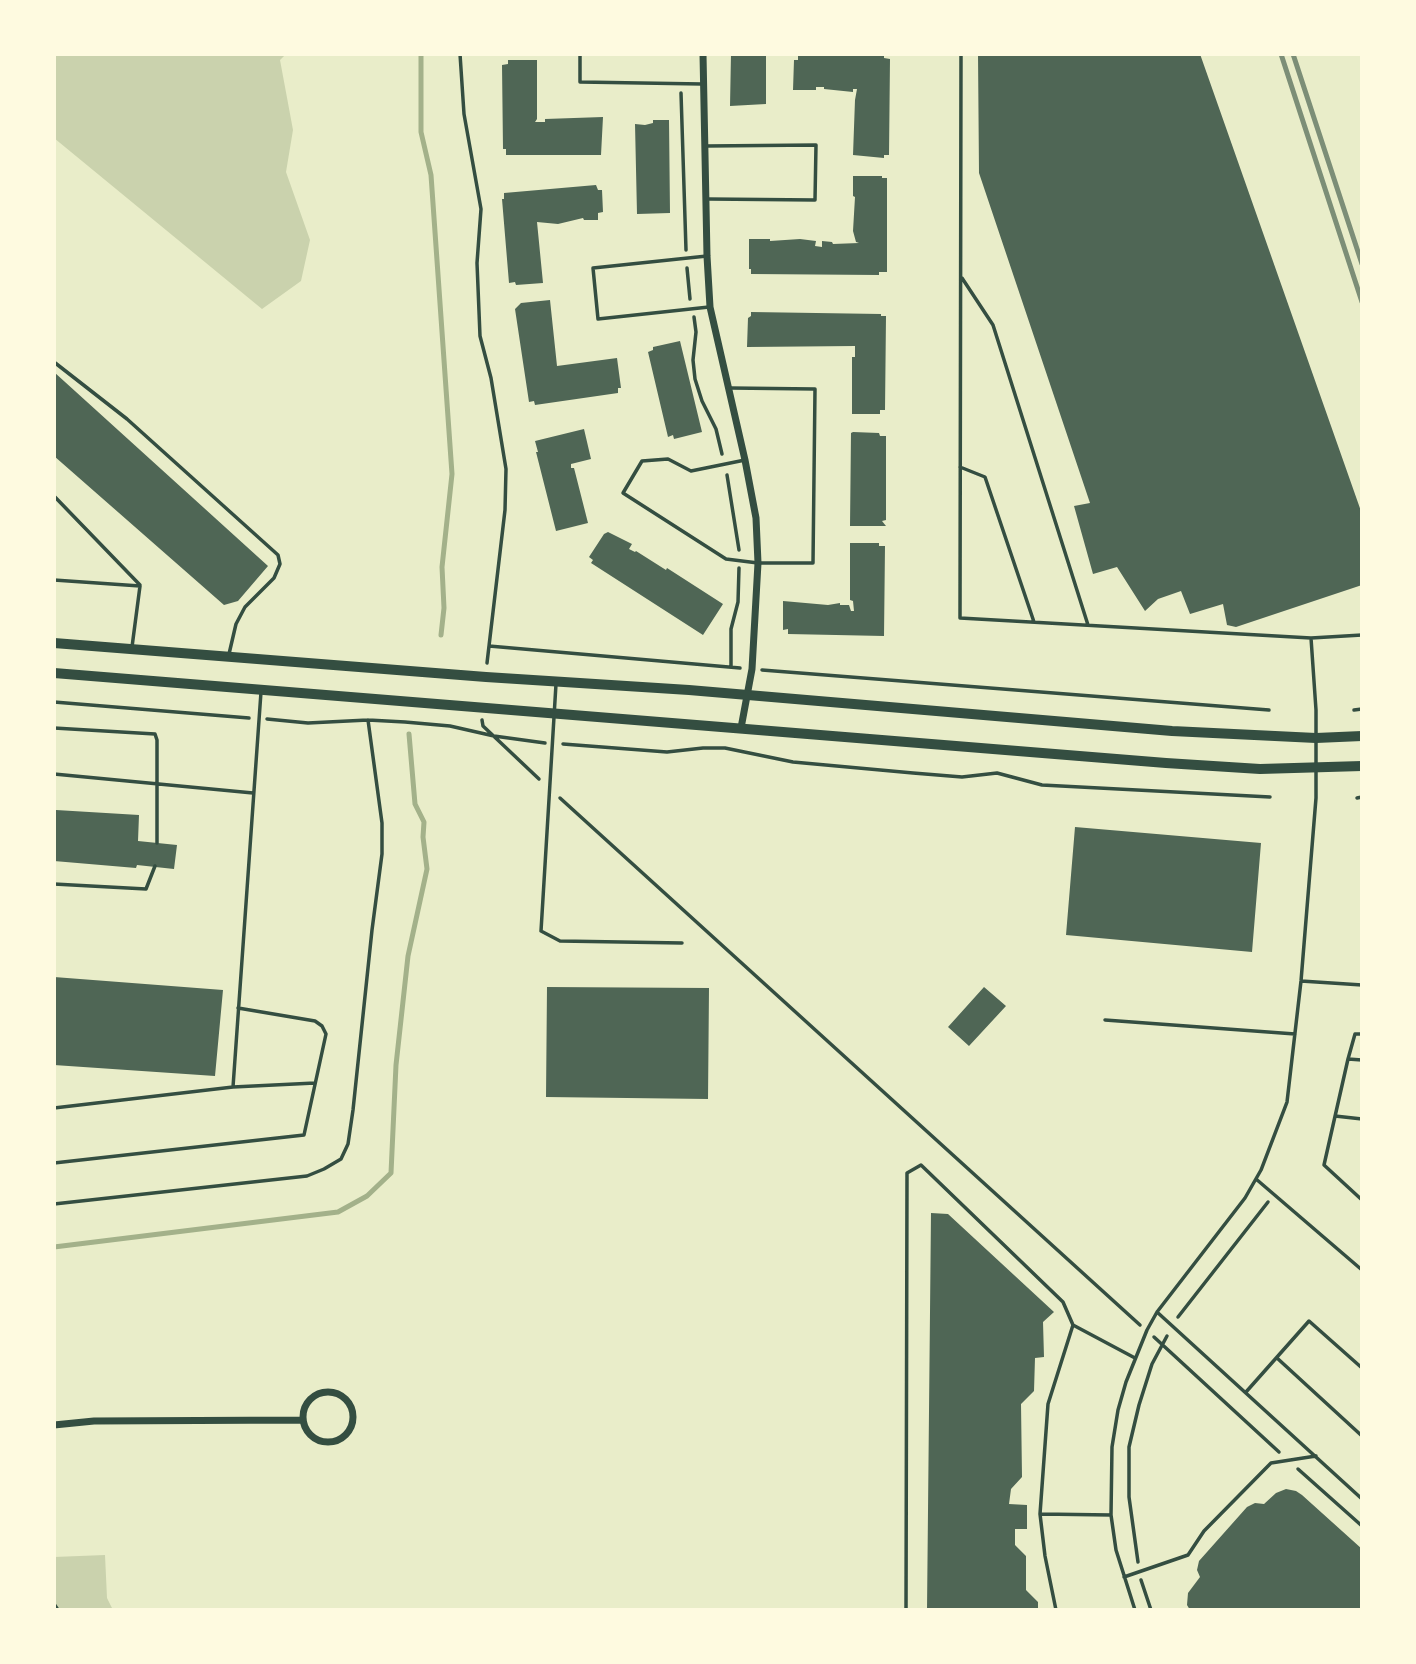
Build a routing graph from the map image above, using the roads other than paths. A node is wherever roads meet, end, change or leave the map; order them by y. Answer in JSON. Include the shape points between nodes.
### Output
{"nodes":[{"id":1,"x":580,"y":54,"type":"edge"},
{"id":2,"x":703,"y":54,"type":"edge"},
{"id":3,"x":961,"y":54,"type":"edge"},
{"id":4,"x":702,"y":84,"type":"junction"},
{"id":5,"x":704,"y":146,"type":"junction"},
{"id":6,"x":705,"y":199,"type":"junction"},
{"id":7,"x":707,"y":256,"type":"junction"},
{"id":8,"x":961,"y":276,"type":"junction"},
{"id":9,"x":710,"y":307,"type":"junction"},
{"id":10,"x":54,"y":362,"type":"edge"},
{"id":11,"x":728,"y":388,"type":"junction"},
{"id":12,"x":745,"y":460,"type":"junction"},
{"id":13,"x":960,"y":467,"type":"junction"},
{"id":14,"x":54,"y":496,"type":"edge"},
{"id":15,"x":758,"y":563,"type":"junction"},
{"id":16,"x":54,"y":580,"type":"edge"},
{"id":17,"x":140,"y":586,"type":"junction"},
{"id":18,"x":1034,"y":622,"type":"junction"},
{"id":19,"x":1088,"y":625,"type":"junction"},
{"id":20,"x":1362,"y":635,"type":"edge"},
{"id":21,"x":1311,"y":638,"type":"junction"},
{"id":22,"x":54,"y":643,"type":"edge"},
{"id":23,"x":132,"y":648,"type":"junction"},
{"id":24,"x":229,"y":656,"type":"junction"},
{"id":25,"x":54,"y":673,"type":"edge"},
{"id":26,"x":556,"y":682,"type":"junction"},
{"id":27,"x":261,"y":690,"type":"junction"},
{"id":28,"x":747,"y":695,"type":"junction"},
{"id":29,"x":553,"y":713,"type":"junction"},
{"id":30,"x":54,"y":728,"type":"edge"},
{"id":31,"x":741,"y":728,"type":"junction"},
{"id":32,"x":1362,"y":736,"type":"edge"},
{"id":33,"x":1317,"y":738,"type":"junction"},
{"id":34,"x":1362,"y":766,"type":"edge"},
{"id":35,"x":1317,"y":769,"type":"junction"},
{"id":36,"x":54,"y":774,"type":"edge"},
{"id":37,"x":156,"y":784,"type":"junction"},
{"id":38,"x":253,"y":793,"type":"junction"},
{"id":39,"x":157,"y":843,"type":"dead end"},
{"id":40,"x":155,"y":866,"type":"dead end"},
{"id":41,"x":54,"y":884,"type":"edge"},
{"id":42,"x":682,"y":943,"type":"dead end"},
{"id":43,"x":1301,"y":981,"type":"junction"},
{"id":44,"x":1362,"y":985,"type":"edge"},
{"id":45,"x":239,"y":1008,"type":"junction"},
{"id":46,"x":1105,"y":1020,"type":"dead end"},
{"id":47,"x":1296,"y":1034,"type":"junction"},
{"id":48,"x":1362,"y":1034,"type":"edge"},
{"id":49,"x":1348,"y":1059,"type":"junction"},
{"id":50,"x":1362,"y":1060,"type":"edge"},
{"id":51,"x":315,"y":1083,"type":"junction"},
{"id":52,"x":233,"y":1087,"type":"junction"},
{"id":53,"x":54,"y":1108,"type":"edge"},
{"id":54,"x":1335,"y":1116,"type":"junction"},
{"id":55,"x":1362,"y":1119,"type":"edge"},
{"id":56,"x":54,"y":1163,"type":"edge"},
{"id":57,"x":1256,"y":1179,"type":"junction"},
{"id":58,"x":1362,"y":1200,"type":"edge"},
{"id":59,"x":1362,"y":1270,"type":"edge"},
{"id":60,"x":1157,"y":1312,"type":"junction"},
{"id":61,"x":1073,"y":1325,"type":"junction"},
{"id":62,"x":1135,"y":1358,"type":"junction"},
{"id":63,"x":1277,"y":1358,"type":"junction"},
{"id":64,"x":1362,"y":1368,"type":"edge"},
{"id":65,"x":1245,"y":1392,"type":"junction"},
{"id":66,"x":302,"y":1420,"type":"junction"},
{"id":67,"x":54,"y":1426,"type":"edge"},
{"id":68,"x":1362,"y":1436,"type":"edge"},
{"id":69,"x":1316,"y":1456,"type":"junction"},
{"id":70,"x":1362,"y":1499,"type":"edge"},
{"id":71,"x":1040,"y":1514,"type":"junction"},
{"id":72,"x":1111,"y":1515,"type":"junction"},
{"id":73,"x":1124,"y":1577,"type":"junction"},
{"id":74,"x":906,"y":1610,"type":"edge"},
{"id":75,"x":1056,"y":1610,"type":"edge"},
{"id":76,"x":1135,"y":1610,"type":"edge"}],
"edges":[{"from":1,"to":4,"type":"lane","via":[[580,82]]},
{"from":2,"to":4,"type":"street"},
{"from":3,"to":8,"type":"lane"},
{"from":4,"to":5,"type":"street"},
{"from":5,"to":6,"type":"street"},
{"from":5,"to":6,"type":"lane","via":[[816,145],[815,200]]},
{"from":6,"to":7,"type":"street"},
{"from":7,"to":9,"type":"street"},
{"from":7,"to":9,"type":"lane","via":[[593,268],[598,319]]},
{"from":8,"to":13,"type":"lane"},
{"from":8,"to":19,"type":"lane","via":[[993,325]]},
{"from":9,"to":11,"type":"street"},
{"from":10,"to":24,"type":"lane","via":[[127,419],[278,555],[280,565],[274,578],[245,607],[236,625]]},
{"from":11,"to":12,"type":"street"},
{"from":11,"to":15,"type":"lane","via":[[815,389],[813,563]]},
{"from":12,"to":15,"type":"street","via":[[756,517]]},
{"from":12,"to":15,"type":"lane","via":[[691,471],[668,459],[642,461],[623,493],[726,559]]},
{"from":13,"to":18,"type":"lane","via":[[985,477]]},
{"from":13,"to":18,"type":"lane","via":[[960,618]]},
{"from":14,"to":17,"type":"lane"},
{"from":15,"to":28,"type":"street"},
{"from":16,"to":17,"type":"lane"},
{"from":17,"to":23,"type":"lane"},
{"from":18,"to":19,"type":"lane"},
{"from":19,"to":21,"type":"lane"},
{"from":20,"to":21,"type":"lane"},
{"from":21,"to":33,"type":"lane"},
{"from":22,"to":23,"type":"main road"},
{"from":23,"to":24,"type":"main road"},
{"from":24,"to":26,"type":"main road"},
{"from":25,"to":27,"type":"main road"},
{"from":26,"to":28,"type":"main road"},
{"from":26,"to":29,"type":"lane"},
{"from":27,"to":29,"type":"main road"},
{"from":27,"to":38,"type":"lane"},
{"from":28,"to":31,"type":"street"},
{"from":28,"to":33,"type":"main road","via":[[1172,732]]},
{"from":29,"to":31,"type":"main road"},
{"from":29,"to":42,"type":"lane","via":[[541,931],[560,941]]},
{"from":30,"to":37,"type":"lane","via":[[155,734]]},
{"from":31,"to":35,"type":"main road","via":[[1166,763]]},
{"from":32,"to":33,"type":"main road"},
{"from":33,"to":35,"type":"lane"},
{"from":34,"to":35,"type":"main road"},
{"from":35,"to":43,"type":"lane"},
{"from":36,"to":37,"type":"lane"},
{"from":37,"to":38,"type":"lane"},
{"from":37,"to":39,"type":"lane"},
{"from":38,"to":45,"type":"lane"},
{"from":40,"to":41,"type":"lane","via":[[146,889]]},
{"from":43,"to":44,"type":"lane"},
{"from":43,"to":47,"type":"lane"},
{"from":45,"to":51,"type":"lane","via":[[322,1026],[326,1034]]},
{"from":45,"to":52,"type":"lane"},
{"from":46,"to":47,"type":"lane"},
{"from":47,"to":57,"type":"lane","via":[[1287,1102]]},
{"from":48,"to":49,"type":"lane","via":[[1355,1034]]},
{"from":49,"to":50,"type":"lane"},
{"from":49,"to":54,"type":"lane"},
{"from":51,"to":52,"type":"lane"},
{"from":51,"to":56,"type":"lane","via":[[304,1135]]},
{"from":52,"to":53,"type":"lane"},
{"from":54,"to":55,"type":"lane"},
{"from":54,"to":58,"type":"lane","via":[[1324,1165]]},
{"from":57,"to":59,"type":"lane"},
{"from":57,"to":60,"type":"lane"},
{"from":60,"to":62,"type":"lane"},
{"from":60,"to":65,"type":"lane"},
{"from":61,"to":62,"type":"lane"},
{"from":61,"to":71,"type":"lane","via":[[1048,1404]]},
{"from":61,"to":74,"type":"lane","via":[[1063,1302],[921,1165],[907,1174]]},
{"from":62,"to":72,"type":"lane","via":[[1112,1447]]},
{"from":63,"to":64,"type":"lane","via":[[1309,1321]]},
{"from":63,"to":65,"type":"lane"},
{"from":63,"to":68,"type":"lane"},
{"from":65,"to":69,"type":"lane"},
{"from":66,"to":66,"type":"street","via":[[315,1440],[331,1443],[345,1436],[353,1413],[338,1394],[320,1393],[307,1403]]},
{"from":66,"to":67,"type":"street","via":[[94,1421]]},
{"from":69,"to":70,"type":"lane"},
{"from":69,"to":73,"type":"lane","via":[[1271,1463],[1204,1531],[1188,1555]]},
{"from":71,"to":72,"type":"lane"},
{"from":71,"to":75,"type":"lane"},
{"from":72,"to":73,"type":"lane"},
{"from":73,"to":76,"type":"lane"}]}
